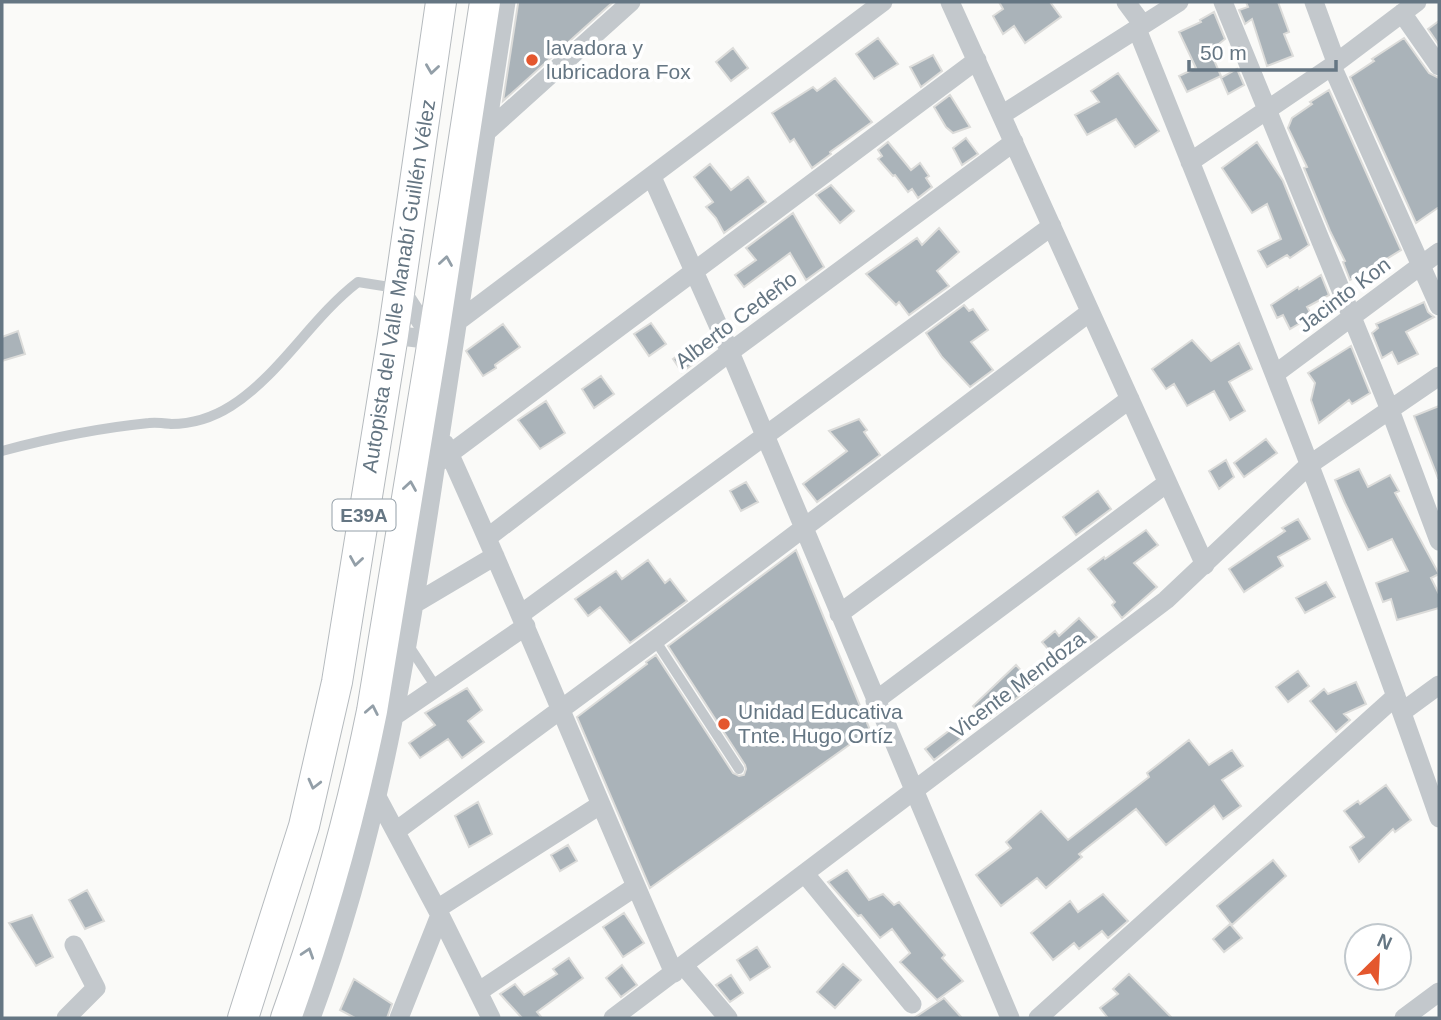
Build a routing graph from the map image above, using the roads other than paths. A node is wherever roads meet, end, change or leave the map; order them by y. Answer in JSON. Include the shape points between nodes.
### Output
{"nodes":[{"id":1,"x":441,"y":2,"type":"edge"},
{"id":2,"x":485,"y":2,"type":"edge"},
{"id":3,"x":506,"y":2,"type":"edge"},
{"id":4,"x":631,"y":2,"type":"edge"},
{"id":5,"x":883,"y":2,"type":"edge"},
{"id":6,"x":950,"y":2,"type":"edge"},
{"id":7,"x":1126,"y":2,"type":"edge"},
{"id":8,"x":1179,"y":2,"type":"edge"},
{"id":9,"x":1223,"y":2,"type":"edge"},
{"id":10,"x":1314,"y":2,"type":"edge"},
{"id":11,"x":1409,"y":8,"type":"edge"},
{"id":12,"x":1140,"y":27,"type":"junction"},
{"id":13,"x":977,"y":61,"type":"junction"},
{"id":14,"x":1334,"y":64,"type":"junction"},
{"id":15,"x":1439,"y":66,"type":"edge"},
{"id":16,"x":1268,"y":110,"type":"junction"},
{"id":17,"x":1003,"y":114,"type":"junction"},
{"id":18,"x":1014,"y":142,"type":"junction"},
{"id":19,"x":474,"y":143,"type":"junction"},
{"id":20,"x":1190,"y":162,"type":"junction"},
{"id":21,"x":652,"y":177,"type":"junction"},
{"id":22,"x":1052,"y":226,"type":"junction"},
{"id":23,"x":1439,"y":252,"type":"edge"},
{"id":24,"x":1422,"y":265,"type":"junction"},
{"id":25,"x":694,"y":270,"type":"junction"},
{"id":26,"x":400,"y":289,"type":"junction"},
{"id":27,"x":1439,"y":306,"type":"edge"},
{"id":28,"x":1090,"y":312,"type":"junction"},
{"id":29,"x":1352,"y":317,"type":"junction"},
{"id":30,"x":445,"y":331,"type":"junction"},
{"id":31,"x":393,"y":335,"type":"junction"},
{"id":32,"x":730,"y":352,"type":"junction"},
{"id":33,"x":1275,"y":374,"type":"junction"},
{"id":34,"x":1439,"y":376,"type":"edge"},
{"id":35,"x":1130,"y":400,"type":"junction"},
{"id":36,"x":1390,"y":410,"type":"junction"},
{"id":37,"x":766,"y":438,"type":"junction"},
{"id":38,"x":2,"y":451,"type":"edge"},
{"id":39,"x":443,"y":459,"type":"junction"},
{"id":40,"x":1309,"y":465,"type":"junction"},
{"id":41,"x":1167,"y":483,"type":"junction"},
{"id":42,"x":803,"y":527,"type":"junction"},
{"id":43,"x":1439,"y":541,"type":"edge"},
{"id":44,"x":491,"y":547,"type":"junction"},
{"id":45,"x":1205,"y":565,"type":"junction"},
{"id":46,"x":415,"y":603,"type":"junction"},
{"id":47,"x":839,"y":614,"type":"junction"},
{"id":48,"x":523,"y":620,"type":"junction"},
{"id":49,"x":388,"y":621,"type":"junction"},
{"id":50,"x":655,"y":640,"type":"junction"},
{"id":51,"x":408,"y":645,"type":"junction"},
{"id":52,"x":1439,"y":685,"type":"edge"},
{"id":53,"x":436,"y":687,"type":"junction"},
{"id":54,"x":875,"y":701,"type":"junction"},
{"id":55,"x":1399,"y":704,"type":"junction"},
{"id":56,"x":559,"y":711,"type":"junction"},
{"id":57,"x":396,"y":715,"type":"junction"},
{"id":58,"x":360,"y":769,"type":"junction"},
{"id":59,"x":739,"y":769,"type":"dead end"},
{"id":60,"x":915,"y":792,"type":"junction"},
{"id":61,"x":378,"y":799,"type":"junction"},
{"id":62,"x":600,"y":804,"type":"junction"},
{"id":63,"x":1439,"y":818,"type":"edge"},
{"id":64,"x":396,"y":831,"type":"junction"},
{"id":65,"x":804,"y":874,"type":"junction"},
{"id":66,"x":635,"y":887,"type":"junction"},
{"id":67,"x":439,"y":912,"type":"junction"},
{"id":68,"x":75,"y":945,"type":"dead end"},
{"id":69,"x":679,"y":969,"type":"junction"},
{"id":70,"x":478,"y":992,"type":"junction"},
{"id":71,"x":1439,"y":992,"type":"edge"},
{"id":72,"x":912,"y":1004,"type":"dead end"},
{"id":73,"x":66,"y":1018,"type":"edge"},
{"id":74,"x":243,"y":1018,"type":"edge"},
{"id":75,"x":286,"y":1018,"type":"edge"},
{"id":76,"x":311,"y":1018,"type":"edge"},
{"id":77,"x":399,"y":1018,"type":"edge"},
{"id":78,"x":491,"y":1018,"type":"edge"},
{"id":79,"x":613,"y":1018,"type":"edge"},
{"id":80,"x":728,"y":1018,"type":"edge"},
{"id":81,"x":1010,"y":1018,"type":"edge"},
{"id":82,"x":1038,"y":1018,"type":"edge"},
{"id":83,"x":1404,"y":1018,"type":"edge"}],
"edges":[{"from":1,"to":26,"type":"main road","name":"Autopista del Valle Manabí Guillén Vélez","number":"E39A","one_way":true},
{"from":2,"to":19,"type":"main road","name":"Autopista del Valle Manabí Guillén Vélez","number":"E39A"},
{"from":3,"to":19,"type":"street"},
{"from":4,"to":19,"type":"street"},
{"from":5,"to":21,"type":"street"},
{"from":6,"to":13,"type":"street"},
{"from":7,"to":12,"type":"street"},
{"from":8,"to":12,"type":"street"},
{"from":9,"to":16,"type":"street"},
{"from":10,"to":14,"type":"street"},
{"from":11,"to":14,"type":"street"},
{"from":11,"to":15,"type":"street"},
{"from":12,"to":17,"type":"street"},
{"from":12,"to":20,"type":"street"},
{"from":13,"to":17,"type":"street"},
{"from":13,"to":25,"type":"street"},
{"from":14,"to":16,"type":"street"},
{"from":14,"to":24,"type":"street"},
{"from":16,"to":20,"type":"street"},
{"from":16,"to":29,"type":"street"},
{"from":17,"to":18,"type":"street"},
{"from":18,"to":22,"type":"street"},
{"from":18,"to":32,"type":"street","name":"Alberto Cedeño"},
{"from":19,"to":30,"type":"main road","name":"Autopista del Valle Manabí Guillén Vélez","number":"E39A"},
{"from":20,"to":33,"type":"street"},
{"from":21,"to":25,"type":"street"},
{"from":21,"to":30,"type":"street"},
{"from":22,"to":28,"type":"street"},
{"from":22,"to":37,"type":"street"},
{"from":23,"to":24,"type":"street","name":"Jacinto Kon"},
{"from":24,"to":27,"type":"street"},
{"from":24,"to":29,"type":"street","name":"Jacinto Kon"},
{"from":25,"to":32,"type":"street"},
{"from":25,"to":39,"type":"street"},
{"from":26,"to":30,"type":"street"},
{"from":26,"to":31,"type":"main road","name":"Autopista del Valle Manabí Guillén Vélez","number":"E39A"},
{"from":26,"to":38,"type":"lane","via":[[358,282],[252,389],[204,420],[152,422],[50,438]]},
{"from":28,"to":35,"type":"street"},
{"from":28,"to":42,"type":"street"},
{"from":29,"to":33,"type":"street","name":"Jacinto Kon"},
{"from":29,"to":36,"type":"street"},
{"from":30,"to":31,"type":"street"},
{"from":30,"to":39,"type":"street"},
{"from":49,"to":30,"type":"main road","name":"Autopista del Valle Manabí Guillén Vélez","number":"E39A","one_way":true},
{"from":31,"to":74,"type":"main road","name":"Autopista del Valle Manabí Guillén Vélez","number":"E39A","one_way":true,"via":[[337,682],[319,766],[286,888]]},
{"from":32,"to":37,"type":"street"},
{"from":32,"to":44,"type":"street","name":"Alberto Cedeño"},
{"from":33,"to":40,"type":"street"},
{"from":34,"to":36,"type":"street","name":"Vicente Mendoza"},
{"from":35,"to":41,"type":"street"},
{"from":35,"to":47,"type":"street"},
{"from":36,"to":40,"type":"street","name":"Vicente Mendoza"},
{"from":36,"to":43,"type":"street"},
{"from":37,"to":42,"type":"street"},
{"from":37,"to":48,"type":"street"},
{"from":39,"to":44,"type":"street"},
{"from":39,"to":46,"type":"street"},
{"from":40,"to":45,"type":"street","name":"Vicente Mendoza"},
{"from":40,"to":55,"type":"street"},
{"from":41,"to":45,"type":"street"},
{"from":41,"to":54,"type":"street"},
{"from":42,"to":47,"type":"street"},
{"from":42,"to":50,"type":"street"},
{"from":44,"to":46,"type":"street","name":"Alberto Cedeño"},
{"from":44,"to":48,"type":"street"},
{"from":45,"to":60,"type":"street","name":"Vicente Mendoza","via":[[1166,600]]},
{"from":46,"to":49,"type":"street","name":"Alberto Cedeño"},
{"from":46,"to":51,"type":"street"},
{"from":47,"to":54,"type":"street"},
{"from":48,"to":53,"type":"street"},
{"from":48,"to":56,"type":"street"},
{"from":58,"to":49,"type":"main road","name":"Autopista del Valle Manabí Guillén Vélez","number":"E39A","one_way":true},
{"from":50,"to":56,"type":"street"},
{"from":50,"to":59,"type":"lane"},
{"from":51,"to":53,"type":"lane"},
{"from":51,"to":57,"type":"street"},
{"from":52,"to":55,"type":"street"},
{"from":53,"to":57,"type":"street"},
{"from":54,"to":60,"type":"street"},
{"from":55,"to":63,"type":"street"},
{"from":55,"to":82,"type":"street"},
{"from":56,"to":62,"type":"street"},
{"from":56,"to":64,"type":"street"},
{"from":57,"to":61,"type":"street"},
{"from":58,"to":61,"type":"street"},
{"from":75,"to":58,"type":"main road","name":"Autopista del Valle Manabí Guillén Vélez","number":"E39A","one_way":true},
{"from":60,"to":65,"type":"street","name":"Vicente Mendoza"},
{"from":60,"to":81,"type":"street"},
{"from":61,"to":64,"type":"street"},
{"from":61,"to":76,"type":"street"},
{"from":62,"to":66,"type":"street"},
{"from":62,"to":67,"type":"street"},
{"from":64,"to":67,"type":"street"},
{"from":65,"to":69,"type":"street","name":"Vicente Mendoza"},
{"from":65,"to":72,"type":"street"},
{"from":66,"to":69,"type":"street"},
{"from":66,"to":70,"type":"street"},
{"from":67,"to":70,"type":"street"},
{"from":67,"to":77,"type":"street"},
{"from":68,"to":73,"type":"street","via":[[96,988]]},
{"from":69,"to":79,"type":"street","name":"Vicente Mendoza"},
{"from":69,"to":80,"type":"street"},
{"from":70,"to":78,"type":"street"},
{"from":71,"to":83,"type":"street"}]}
